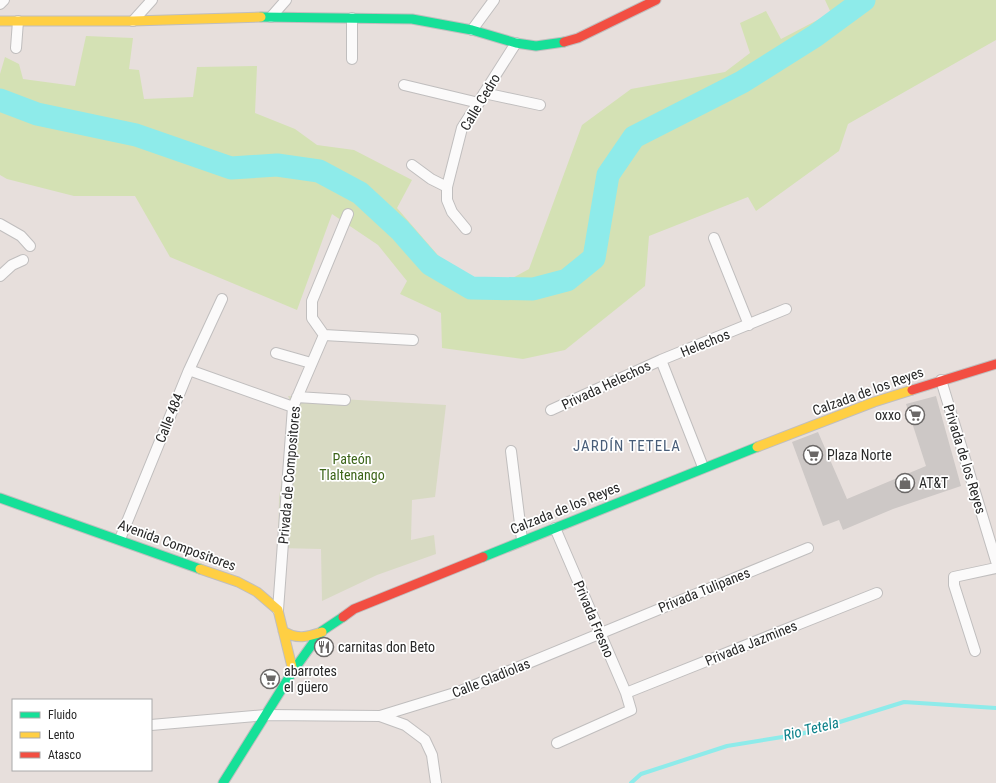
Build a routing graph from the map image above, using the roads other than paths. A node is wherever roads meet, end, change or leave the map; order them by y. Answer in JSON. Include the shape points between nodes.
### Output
{"nodes":[{"id":1,"x":4,"y":0,"type":"edge"},
{"id":2,"x":152,"y":0,"type":"edge"},
{"id":3,"x":286,"y":0,"type":"edge"},
{"id":4,"x":494,"y":0,"type":"edge"},
{"id":5,"x":656,"y":0,"type":"edge"},
{"id":6,"x":0,"y":4,"type":"edge"},
{"id":7,"x":271,"y":17,"type":"junction"},
{"id":8,"x":352,"y":18,"type":"junction"},
{"id":9,"x":0,"y":21,"type":"edge"},
{"id":10,"x":18,"y":21,"type":"junction"},
{"id":11,"x":132,"y":21,"type":"junction"},
{"id":12,"x":472,"y":30,"type":"junction"},
{"id":13,"x":516,"y":43,"type":"junction"},
{"id":14,"x":16,"y":48,"type":"dead end"},
{"id":15,"x":352,"y":59,"type":"dead end"},
{"id":16,"x":404,"y":85,"type":"dead end"},
{"id":17,"x":484,"y":93,"type":"junction"},
{"id":18,"x":479,"y":103,"type":"junction"},
{"id":19,"x":540,"y":105,"type":"dead end"},
{"id":20,"x":412,"y":165,"type":"dead end"},
{"id":21,"x":447,"y":187,"type":"junction"},
{"id":22,"x":348,"y":214,"type":"dead end"},
{"id":23,"x":0,"y":224,"type":"edge"},
{"id":24,"x":466,"y":229,"type":"dead end"},
{"id":25,"x":714,"y":238,"type":"dead end"},
{"id":26,"x":30,"y":246,"type":"dead end"},
{"id":27,"x":23,"y":260,"type":"dead end"},
{"id":28,"x":0,"y":276,"type":"edge"},
{"id":29,"x":222,"y":299,"type":"dead end"},
{"id":30,"x":786,"y":309,"type":"dead end"},
{"id":31,"x":749,"y":325,"type":"junction"},
{"id":32,"x":324,"y":335,"type":"junction"},
{"id":33,"x":413,"y":340,"type":"dead end"},
{"id":34,"x":276,"y":353,"type":"dead end"},
{"id":35,"x":660,"y":360,"type":"junction"},
{"id":36,"x":311,"y":363,"type":"junction"},
{"id":37,"x":996,"y":364,"type":"edge"},
{"id":38,"x":189,"y":370,"type":"junction"},
{"id":39,"x":941,"y":380,"type":"junction"},
{"id":40,"x":297,"y":397,"type":"junction"},
{"id":41,"x":345,"y":400,"type":"dead end"},
{"id":42,"x":293,"y":407,"type":"junction"},
{"id":43,"x":551,"y":410,"type":"dead end"},
{"id":44,"x":511,"y":451,"type":"dead end"},
{"id":45,"x":703,"y":467,"type":"junction"},
{"id":46,"x":0,"y":498,"type":"edge"},
{"id":47,"x":556,"y":528,"type":"junction"},
{"id":48,"x":120,"y":539,"type":"junction"},
{"id":49,"x":522,"y":540,"type":"junction"},
{"id":50,"x":808,"y":548,"type":"dead end"},
{"id":51,"x":996,"y":561,"type":"edge"},
{"id":52,"x":996,"y":568,"type":"edge"},
{"id":53,"x":877,"y":593,"type":"dead end"},
{"id":54,"x":278,"y":610,"type":"junction"},
{"id":55,"x":283,"y":631,"type":"junction"},
{"id":56,"x":322,"y":631,"type":"junction"},
{"id":57,"x":599,"y":633,"type":"junction"},
{"id":58,"x":976,"y":651,"type":"dead end"},
{"id":59,"x":293,"y":671,"type":"junction"},
{"id":60,"x":626,"y":693,"type":"junction"},
{"id":61,"x":262,"y":715,"type":"junction"},
{"id":62,"x":380,"y":716,"type":"junction"},
{"id":63,"x":152,"y":726,"type":"edge"},
{"id":64,"x":557,"y":743,"type":"dead end"},
{"id":65,"x":223,"y":783,"type":"edge"},
{"id":66,"x":436,"y":783,"type":"edge"}],
"edges":[{"from":1,"to":6,"type":"street"},
{"from":2,"to":11,"type":"street"},
{"from":3,"to":7,"type":"street"},
{"from":4,"to":12,"type":"street"},
{"from":5,"to":13,"type":"street","via":[[578,38],[551,45]]},
{"from":7,"to":8,"type":"street"},
{"from":7,"to":11,"type":"street"},
{"from":8,"to":12,"type":"street","via":[[412,19]]},
{"from":8,"to":15,"type":"street"},
{"from":9,"to":10,"type":"street"},
{"from":10,"to":11,"type":"street"},
{"from":10,"to":14,"type":"street"},
{"from":12,"to":13,"type":"street"},
{"from":13,"to":17,"type":"street","name":"Calle Cedro"},
{"from":16,"to":18,"type":"street"},
{"from":17,"to":18,"type":"street","name":"Calle Cedro"},
{"from":17,"to":19,"type":"street"},
{"from":18,"to":21,"type":"street","name":"Calle Cedro","via":[[462,128]]},
{"from":20,"to":21,"type":"street"},
{"from":21,"to":24,"type":"street","name":"Calle Cedro","via":[[447,200],[452,212]]},
{"from":22,"to":32,"type":"street","via":[[312,301],[312,318]]},
{"from":23,"to":26,"type":"street","via":[[21,236]]},
{"from":25,"to":31,"type":"street"},
{"from":27,"to":28,"type":"street","via":[[12,265]]},
{"from":29,"to":38,"type":"street","name":"Calle 484"},
{"from":30,"to":31,"type":"street","name":"Helechos"},
{"from":31,"to":35,"type":"street","name":"Helechos"},
{"from":32,"to":33,"type":"street"},
{"from":32,"to":36,"type":"street","name":"Privada de Compositores"},
{"from":34,"to":36,"type":"street"},
{"from":35,"to":43,"type":"street","name":"Privada Helechos"},
{"from":35,"to":45,"type":"street"},
{"from":36,"to":40,"type":"street","name":"Privada de Compositores"},
{"from":37,"to":39,"type":"street","name":"Calzada de los Reyes"},
{"from":38,"to":42,"type":"street"},
{"from":38,"to":48,"type":"street","name":"Calle 484"},
{"from":39,"to":45,"type":"street","name":"Calzada de los Reyes","via":[[874,402]]},
{"from":39,"to":51,"type":"street","name":"Privada de los Reyes"},
{"from":40,"to":41,"type":"street"},
{"from":40,"to":42,"type":"street","name":"Privada de Compositores"},
{"from":42,"to":54,"type":"street","name":"Privada de Compositores"},
{"from":44,"to":49,"type":"street"},
{"from":45,"to":47,"type":"street","name":"Calzada de los Reyes"},
{"from":46,"to":48,"type":"street","name":"Avenida Compositores"},
{"from":47,"to":49,"type":"street","name":"Calzada de los Reyes"},
{"from":47,"to":57,"type":"street","name":"Privada Fresno"},
{"from":48,"to":54,"type":"street","name":"Avenida Compositores","via":[[238,582],[257,592]]},
{"from":49,"to":56,"type":"street","name":"Calzada de los Reyes","via":[[354,609]]},
{"from":50,"to":57,"type":"street","name":"Privada Tulipanes"},
{"from":52,"to":58,"type":"street","via":[[954,577],[954,585]]},
{"from":53,"to":60,"type":"street","name":"Privada Jazmines"},
{"from":54,"to":55,"type":"street"},
{"from":55,"to":56,"type":"street","via":[[292,637],[304,639]]},
{"from":55,"to":59,"type":"street"},
{"from":56,"to":59,"type":"street","name":"Calzada de los Reyes"},
{"from":57,"to":60,"type":"street","name":"Privada Fresno"},
{"from":57,"to":62,"type":"street","name":"Calle Gladiolas","via":[[458,692]]},
{"from":59,"to":61,"type":"street","name":"Calzada de los Reyes"},
{"from":60,"to":64,"type":"street","name":"Privada Fresno","via":[[631,710]]},
{"from":61,"to":62,"type":"street"},
{"from":61,"to":63,"type":"street"},
{"from":61,"to":65,"type":"street","name":"Calzada de los Reyes"},
{"from":62,"to":66,"type":"street","via":[[404,725],[425,740],[432,755]]}]}
